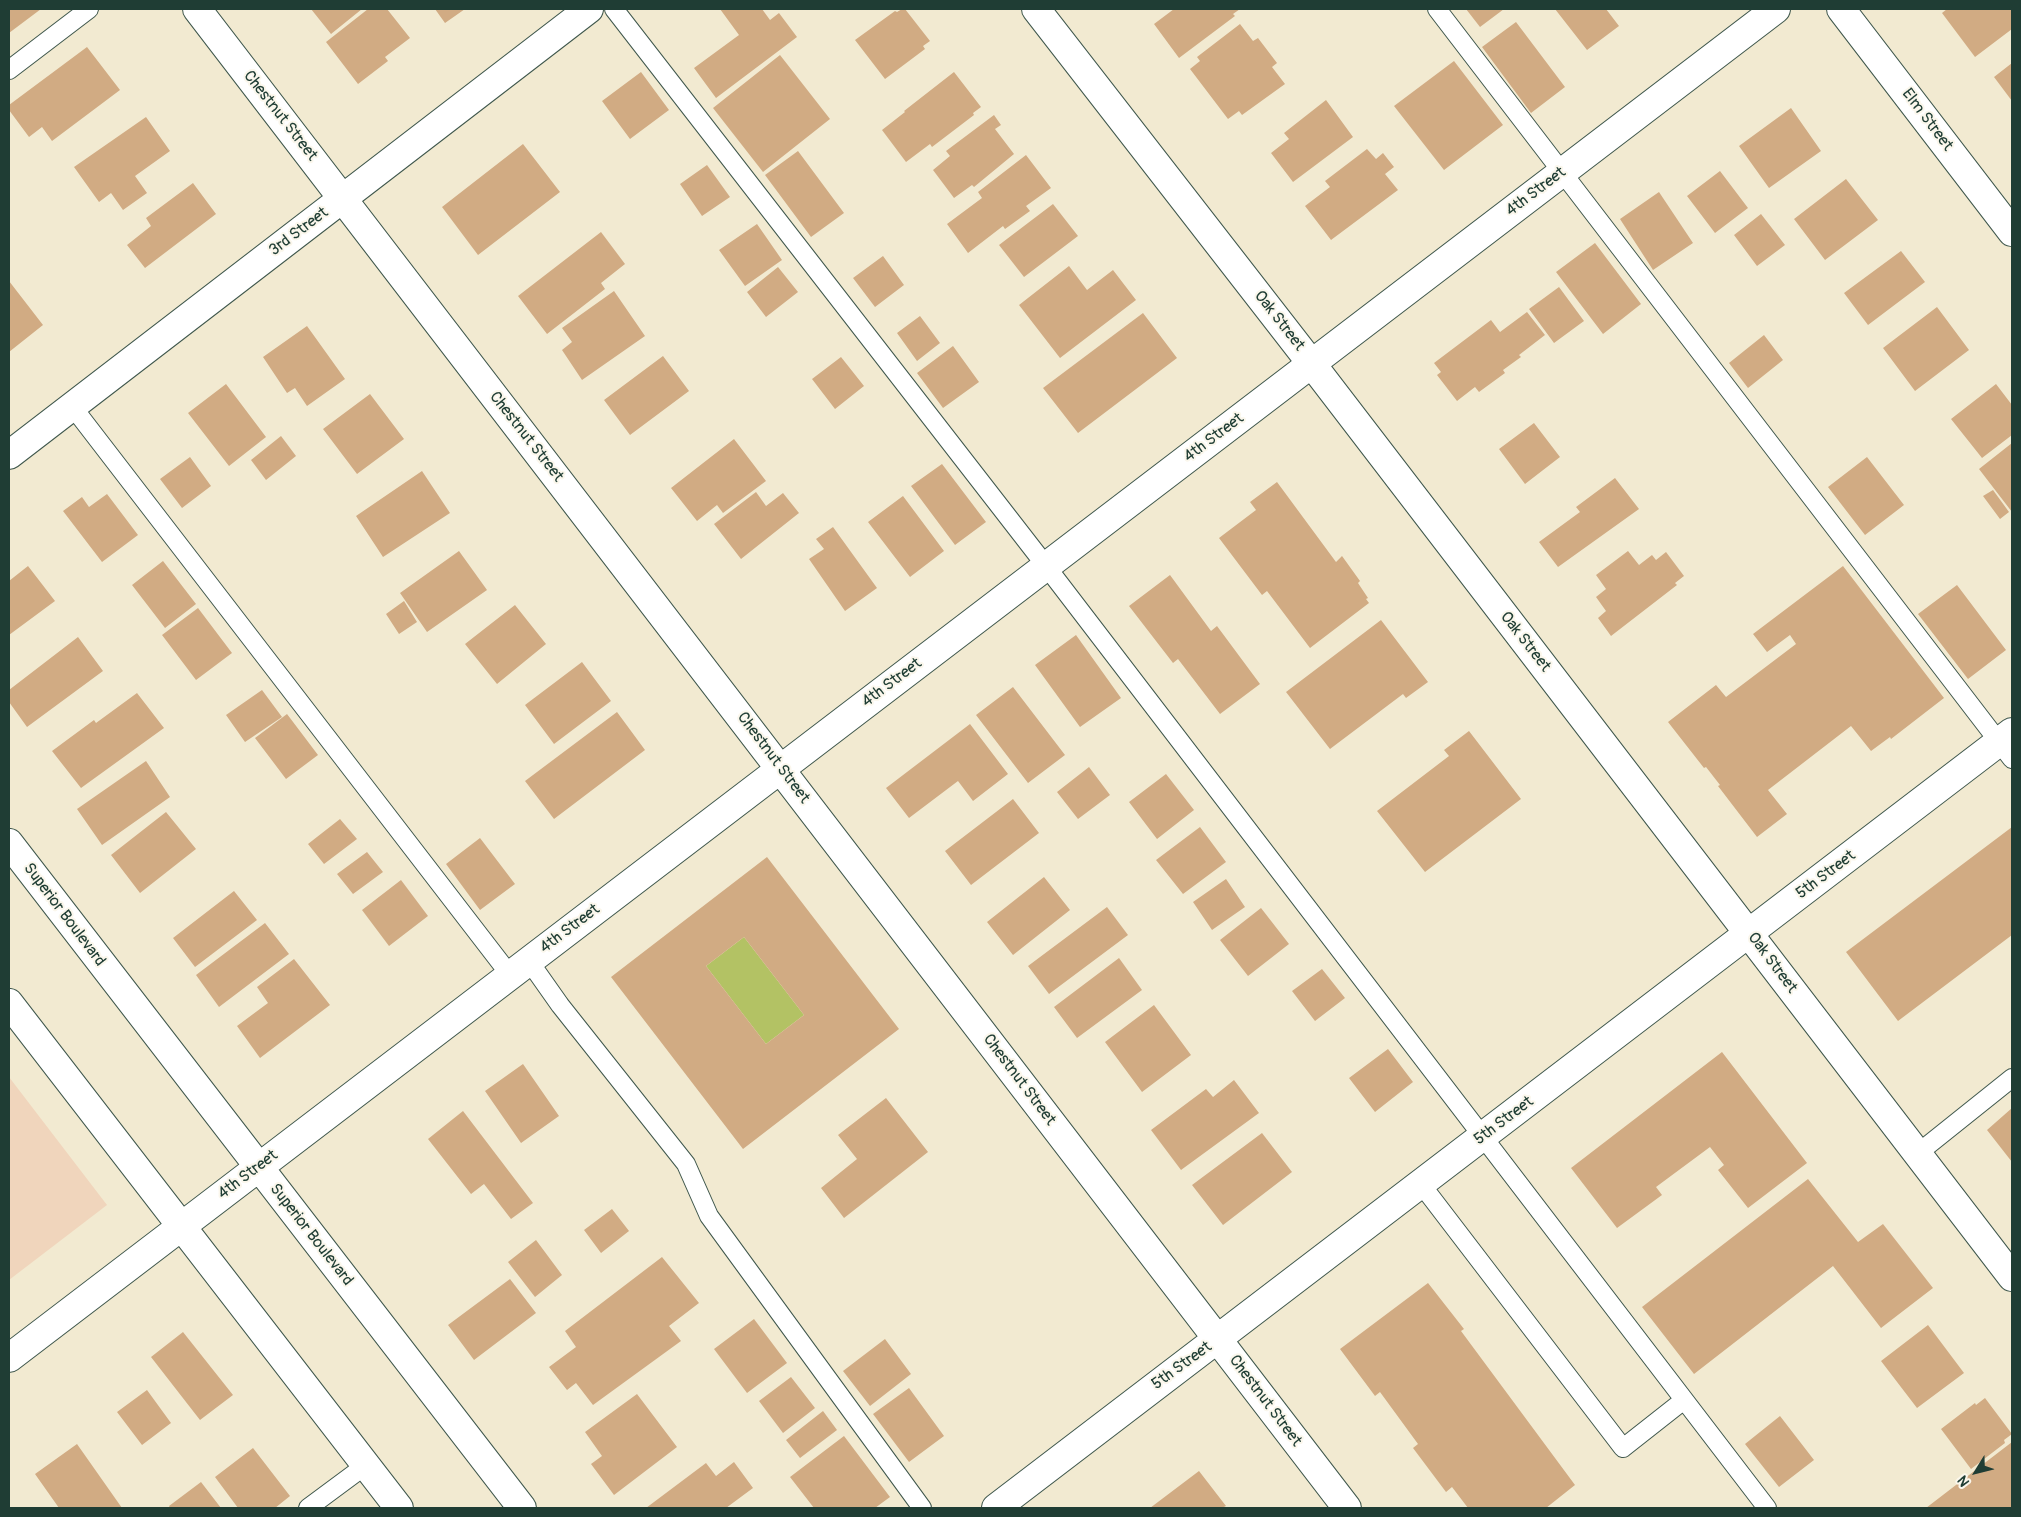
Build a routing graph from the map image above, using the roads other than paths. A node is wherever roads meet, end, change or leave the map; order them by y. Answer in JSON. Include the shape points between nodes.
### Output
{"nodes":[{"id":1,"x":89,"y":9,"type":"edge"},
{"id":2,"x":198,"y":9,"type":"edge"},
{"id":3,"x":589,"y":9,"type":"edge"},
{"id":4,"x":614,"y":9,"type":"edge"},
{"id":5,"x":1036,"y":9,"type":"edge"},
{"id":6,"x":1437,"y":9,"type":"edge"},
{"id":7,"x":1776,"y":9,"type":"edge"},
{"id":8,"x":1841,"y":9,"type":"edge"},
{"id":9,"x":9,"y":70,"type":"edge"},
{"id":10,"x":1562,"y":171,"type":"junction"},
{"id":11,"x":343,"y":199,"type":"junction"},
{"id":12,"x":2012,"y":232,"type":"edge"},
{"id":13,"x":1311,"y":363,"type":"junction"},
{"id":14,"x":72,"y":406,"type":"junction"},
{"id":15,"x":9,"y":455,"type":"edge"},
{"id":16,"x":1046,"y":566,"type":"junction"},
{"id":17,"x":2008,"y":745,"type":"edge"},
{"id":18,"x":781,"y":769,"type":"junction"},
{"id":19,"x":9,"y":843,"type":"edge"},
{"id":20,"x":1749,"y":933,"type":"junction"},
{"id":21,"x":520,"y":968,"type":"junction"},
{"id":22,"x":9,"y":1004,"type":"edge"},
{"id":23,"x":2012,"y":1078,"type":"edge"},
{"id":24,"x":1483,"y":1137,"type":"junction"},
{"id":25,"x":1917,"y":1154,"type":"junction"},
{"id":26,"x":258,"y":1167,"type":"junction"},
{"id":27,"x":1421,"y":1184,"type":"junction"},
{"id":28,"x":180,"y":1226,"type":"junction"},
{"id":29,"x":2012,"y":1277,"type":"edge"},
{"id":30,"x":1218,"y":1340,"type":"junction"},
{"id":31,"x":9,"y":1358,"type":"edge"},
{"id":32,"x":1684,"y":1400,"type":"junction"},
{"id":33,"x":366,"y":1465,"type":"junction"},
{"id":34,"x":308,"y":1508,"type":"edge"},
{"id":35,"x":399,"y":1508,"type":"edge"},
{"id":36,"x":522,"y":1508,"type":"edge"},
{"id":37,"x":922,"y":1508,"type":"edge"},
{"id":38,"x":996,"y":1508,"type":"edge"},
{"id":39,"x":1347,"y":1508,"type":"edge"},
{"id":40,"x":1767,"y":1508,"type":"edge"}],
"edges":[{"from":1,"to":9,"type":"lane"},
{"from":2,"to":11,"type":"street","name":"Chestnut Street"},
{"from":3,"to":11,"type":"street","name":"3rd Street"},
{"from":4,"to":16,"type":"lane"},
{"from":5,"to":13,"type":"street","name":"Oak Street"},
{"from":6,"to":10,"type":"lane"},
{"from":7,"to":10,"type":"street","name":"4th Street"},
{"from":8,"to":12,"type":"street","name":"Elm Street"},
{"from":10,"to":13,"type":"street","name":"4th Street"},
{"from":10,"to":17,"type":"lane"},
{"from":11,"to":14,"type":"street","name":"3rd Street"},
{"from":11,"to":18,"type":"street","name":"Chestnut Street"},
{"from":13,"to":16,"type":"street","name":"4th Street"},
{"from":13,"to":20,"type":"street","name":"Oak Street"},
{"from":14,"to":15,"type":"street","name":"3rd Street"},
{"from":14,"to":21,"type":"lane"},
{"from":16,"to":18,"type":"street","name":"4th Street"},
{"from":16,"to":24,"type":"lane"},
{"from":17,"to":20,"type":"street","name":"5th Street"},
{"from":18,"to":21,"type":"street","name":"4th Street"},
{"from":18,"to":30,"type":"street","name":"Chestnut Street"},
{"from":19,"to":26,"type":"street","name":"Superior Boulevard"},
{"from":20,"to":24,"type":"street","name":"5th Street"},
{"from":20,"to":25,"type":"street","name":"Oak Street"},
{"from":21,"to":26,"type":"street","name":"4th Street"},
{"from":21,"to":37,"type":"lane","via":[[560,1005],[686,1164],[709,1216]]},
{"from":22,"to":28,"type":"street"},
{"from":23,"to":25,"type":"lane"},
{"from":24,"to":27,"type":"street","name":"5th Street"},
{"from":24,"to":32,"type":"lane"},
{"from":25,"to":29,"type":"street","name":"Oak Street"},
{"from":26,"to":28,"type":"street","name":"4th Street"},
{"from":26,"to":36,"type":"street","name":"Superior Boulevard"},
{"from":27,"to":30,"type":"street","name":"5th Street"},
{"from":27,"to":32,"type":"lane","via":[[1623,1448]]},
{"from":28,"to":31,"type":"street","name":"4th Street"},
{"from":28,"to":33,"type":"street"},
{"from":30,"to":38,"type":"street","name":"5th Street"},
{"from":30,"to":39,"type":"street","name":"Chestnut Street"},
{"from":32,"to":40,"type":"lane"},
{"from":33,"to":34,"type":"lane"},
{"from":33,"to":35,"type":"street"}]}
